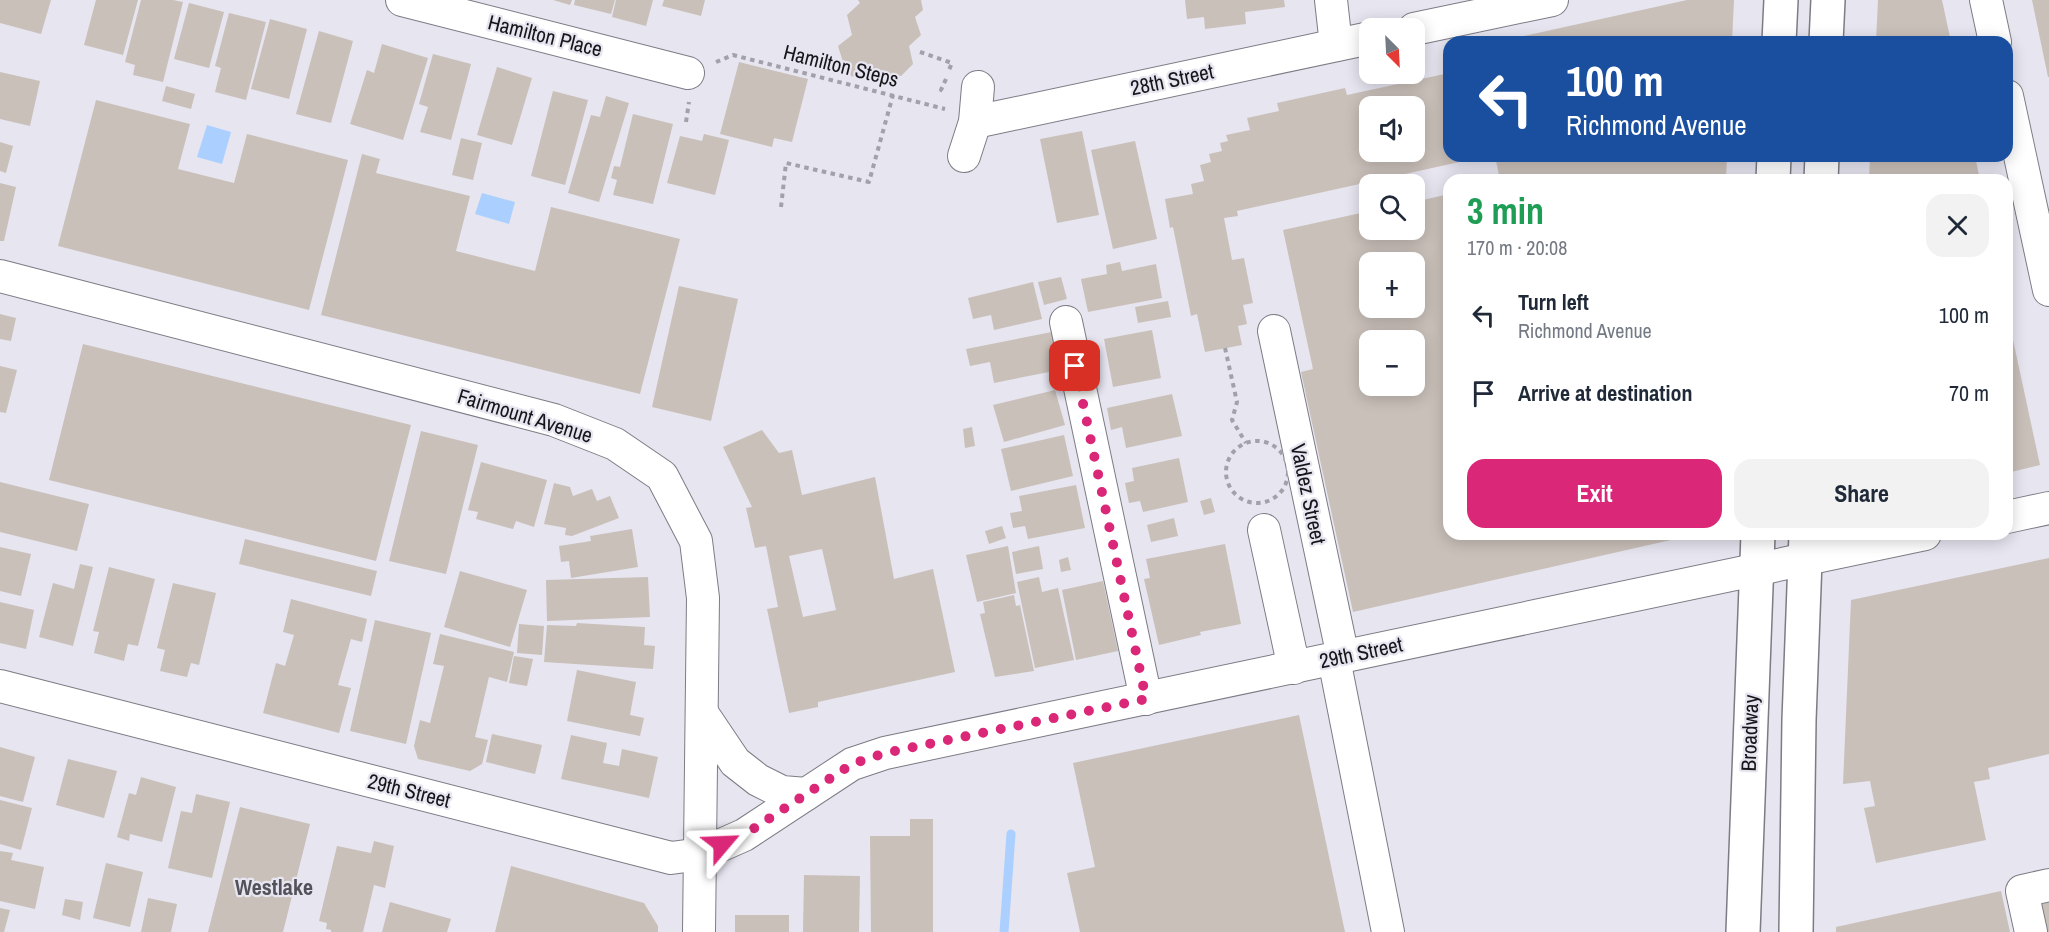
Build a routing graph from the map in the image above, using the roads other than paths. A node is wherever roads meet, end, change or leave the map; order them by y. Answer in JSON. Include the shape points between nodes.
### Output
{"nodes":[{"id":1,"x":402,"y":0,"type":"edge"},
{"id":2,"x":1331,"y":0,"type":"edge"},
{"id":3,"x":1552,"y":0,"type":"edge"},
{"id":4,"x":1781,"y":0,"type":"edge"},
{"id":5,"x":1828,"y":0,"type":"edge"},
{"id":6,"x":1986,"y":0,"type":"edge"},
{"id":7,"x":1425,"y":27,"type":"edge"},
{"id":8,"x":1779,"y":36,"type":"edge"},
{"id":9,"x":1826,"y":36,"type":"edge"},
{"id":10,"x":1994,"y":36,"type":"edge"},
{"id":11,"x":1359,"y":40,"type":"edge"},
{"id":12,"x":1336,"y":45,"type":"junction"},
{"id":13,"x":688,"y":73,"type":"dead end"},
{"id":14,"x":964,"y":90,"type":"road end"},
{"id":15,"x":975,"y":122,"type":"junction"},
{"id":16,"x":2013,"y":124,"type":"edge"},
{"id":17,"x":964,"y":156,"type":"dead end"},
{"id":18,"x":0,"y":276,"type":"edge"},
{"id":19,"x":2049,"y":290,"type":"edge"},
{"id":20,"x":1066,"y":322,"type":"dead end"},
{"id":21,"x":1274,"y":331,"type":"dead end"},
{"id":22,"x":2049,"y":508,"type":"edge"},
{"id":23,"x":2013,"y":516,"type":"edge"},
{"id":24,"x":1264,"y":530,"type":"dead end"},
{"id":25,"x":1758,"y":540,"type":"edge"},
{"id":26,"x":1865,"y":540,"type":"edge"},
{"id":27,"x":1805,"y":546,"type":"edge"},
{"id":28,"x":1756,"y":568,"type":"junction"},
{"id":29,"x":1338,"y":658,"type":"junction"},
{"id":30,"x":1294,"y":668,"type":"junction"},
{"id":31,"x":0,"y":686,"type":"edge"},
{"id":32,"x":1146,"y":699,"type":"junction"},
{"id":33,"x":702,"y":713,"type":"junction"},
{"id":34,"x":806,"y":794,"type":"junction"},
{"id":35,"x":701,"y":854,"type":"junction"},
{"id":36,"x":2049,"y":885,"type":"edge"},
{"id":37,"x":699,"y":932,"type":"edge"},
{"id":38,"x":1388,"y":932,"type":"edge"},
{"id":39,"x":1743,"y":932,"type":"edge"},
{"id":40,"x":1796,"y":932,"type":"edge"},
{"id":41,"x":2031,"y":932,"type":"edge"}],
"edges":[{"from":1,"to":13,"type":"street","name":"Hamilton Place"},
{"from":2,"to":12,"type":"street"},
{"from":3,"to":7,"type":"street"},
{"from":4,"to":8,"type":"main road"},
{"from":5,"to":9,"type":"main road"},
{"from":6,"to":10,"type":"street"},
{"from":11,"to":12,"type":"street","name":"28th Street"},
{"from":12,"to":15,"type":"street","name":"28th Street"},
{"from":14,"to":15,"type":"street"},
{"from":15,"to":17,"type":"street"},
{"from":16,"to":19,"type":"street"},
{"from":18,"to":33,"type":"street","name":"Fairmount Avenue","via":[[554,420],[615,444],[662,476],[696,541],[703,598]]},
{"from":20,"to":32,"type":"street"},
{"from":21,"to":29,"type":"street","name":"Valdez Street"},
{"from":22,"to":23,"type":"street"},
{"from":24,"to":30,"type":"street"},
{"from":25,"to":28,"type":"main road","name":"Broadway"},
{"from":26,"to":27,"type":"street","name":"29th Street"},
{"from":27,"to":28,"type":"street","name":"29th Street"},
{"from":27,"to":40,"type":"main road"},
{"from":28,"to":29,"type":"street","name":"29th Street"},
{"from":28,"to":39,"type":"main road","name":"Broadway"},
{"from":29,"to":30,"type":"street","name":"29th Street"},
{"from":29,"to":38,"type":"street","name":"Valdez Street"},
{"from":30,"to":32,"type":"street","name":"29th Street"},
{"from":31,"to":35,"type":"street","name":"29th Street","via":[[671,858]]},
{"from":32,"to":34,"type":"street","name":"29th Street","via":[[885,753],[852,764]]},
{"from":33,"to":34,"type":"street","via":[[735,762],[758,780],[782,792]]},
{"from":33,"to":35,"type":"street","name":"Fairmount Avenue"},
{"from":34,"to":35,"type":"street","name":"29th Street","via":[[744,835]]},
{"from":35,"to":37,"type":"street","name":"Fairmount Avenue"},
{"from":36,"to":41,"type":"street","via":[[2022,891]]}]}
